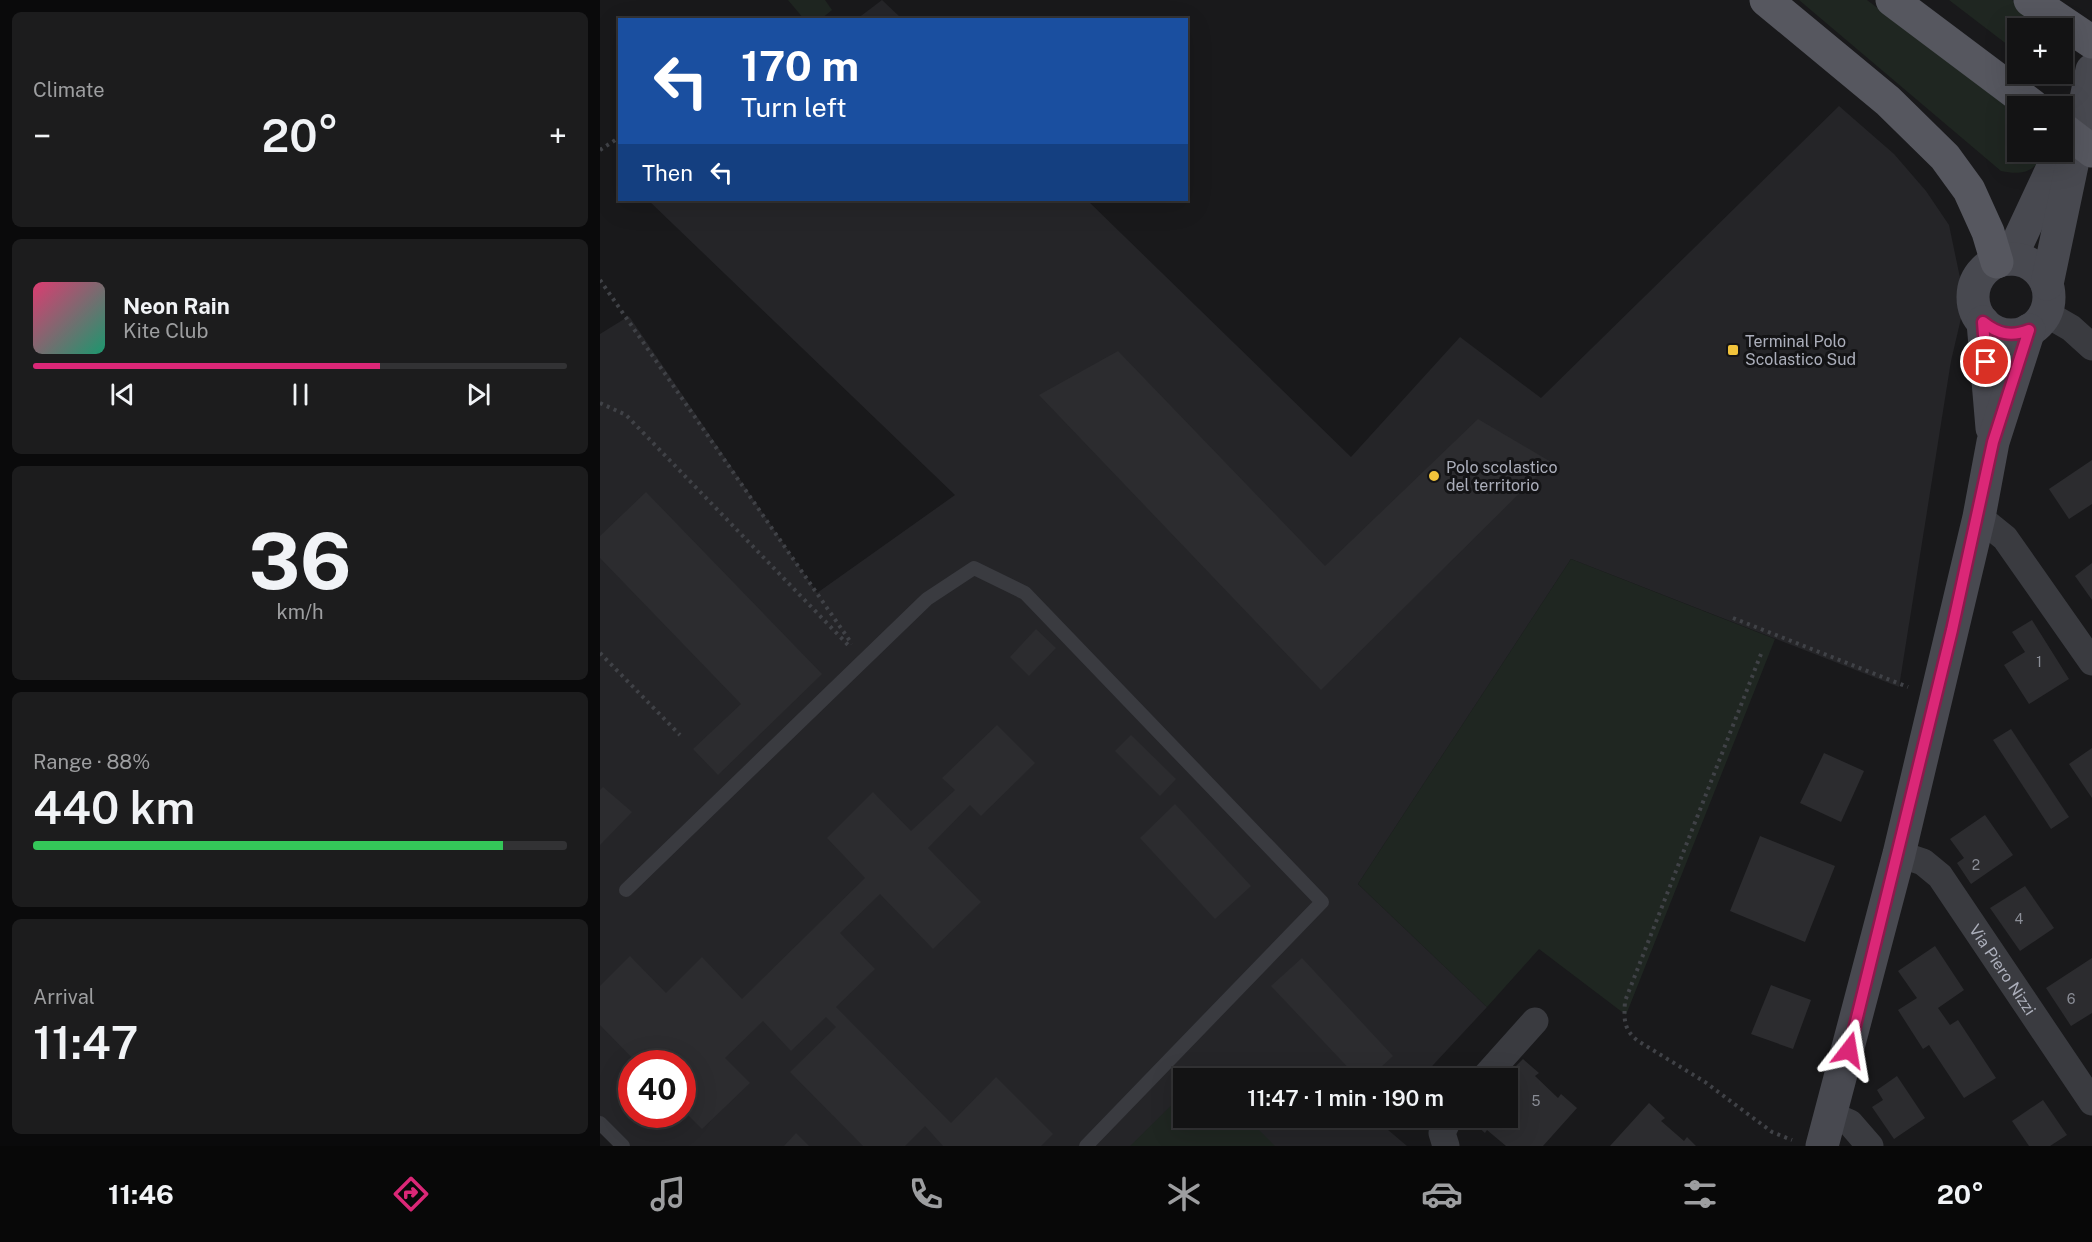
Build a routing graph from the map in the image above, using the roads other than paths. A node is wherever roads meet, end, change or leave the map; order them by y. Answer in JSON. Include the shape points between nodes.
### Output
{"nodes":[{"id":1,"x":1766,"y":0,"type":"edge"},
{"id":2,"x":1892,"y":0,"type":"edge"},
{"id":3,"x":2030,"y":0,"type":"edge"},
{"id":4,"x":2092,"y":42,"type":"edge"},
{"id":5,"x":2089,"y":83,"type":"edge"},
{"id":6,"x":2020,"y":96,"type":"edge"},
{"id":7,"x":2073,"y":121,"type":"edge"},
{"id":8,"x":2073,"y":137,"type":"edge"},
{"id":9,"x":2092,"y":151,"type":"edge"},
{"id":10,"x":2055,"y":162,"type":"edge"},
{"id":11,"x":2004,"y":260,"type":"junction"},
{"id":12,"x":2040,"y":309,"type":"junction"},
{"id":13,"x":1983,"y":322,"type":"junction"},
{"id":14,"x":2092,"y":347,"type":"edge"},
{"id":15,"x":1993,"y":442,"type":"junction"},
{"id":16,"x":1979,"y":517,"type":"junction"},
{"id":17,"x":2092,"y":662,"type":"edge"},
{"id":18,"x":1899,"y":854,"type":"junction"},
{"id":19,"x":626,"y":890,"type":"dead end"},
{"id":20,"x":1536,"y":1021,"type":"dead end"},
{"id":21,"x":1493,"y":1068,"type":"edge"},
{"id":22,"x":2092,"y":1102,"type":"edge"},
{"id":23,"x":1832,"y":1115,"type":"junction"},
{"id":24,"x":600,"y":1123,"type":"edge"},
{"id":25,"x":1444,"y":1128,"type":"edge"},
{"id":26,"x":1810,"y":1144,"type":"edge"},
{"id":27,"x":623,"y":1146,"type":"edge"},
{"id":28,"x":1086,"y":1146,"type":"edge"},
{"id":29,"x":1446,"y":1146,"type":"edge"},
{"id":30,"x":1870,"y":1146,"type":"edge"}],
"edges":[{"from":1,"to":11,"type":"main road","via":[[1888,101],[1945,157],[1969,190]]},
{"from":2,"to":6,"type":"main road"},
{"from":3,"to":4,"type":"main road"},
{"from":5,"to":7,"type":"street"},
{"from":5,"to":12,"type":"street"},
{"from":8,"to":9,"type":"main road","bridge":true},
{"from":10,"to":11,"type":"street"},
{"from":11,"to":12,"type":"street","via":[[2033,266]]},
{"from":11,"to":13,"type":"street","via":[[1987,267],[1975,284],[1974,306]]},
{"from":12,"to":13,"type":"street","via":[[2017,334],[1992,330]]},
{"from":12,"to":14,"type":"street"},
{"from":12,"to":15,"type":"street"},
{"from":13,"to":15,"type":"street"},
{"from":15,"to":16,"type":"street"},
{"from":16,"to":17,"type":"street","via":[[2005,538]]},
{"from":16,"to":18,"type":"street"},
{"from":18,"to":22,"type":"street","name":"Via Piero Nizzi","via":[[1923,862],[1940,876]]},
{"from":18,"to":23,"type":"street"},
{"from":19,"to":28,"type":"lane","via":[[927,599],[974,568],[1025,593],[1322,902]]},
{"from":20,"to":21,"type":"street"},
{"from":23,"to":26,"type":"street"},
{"from":23,"to":30,"type":"street","via":[[1850,1124]]},
{"from":24,"to":27,"type":"lane"},
{"from":25,"to":29,"type":"street"}]}
